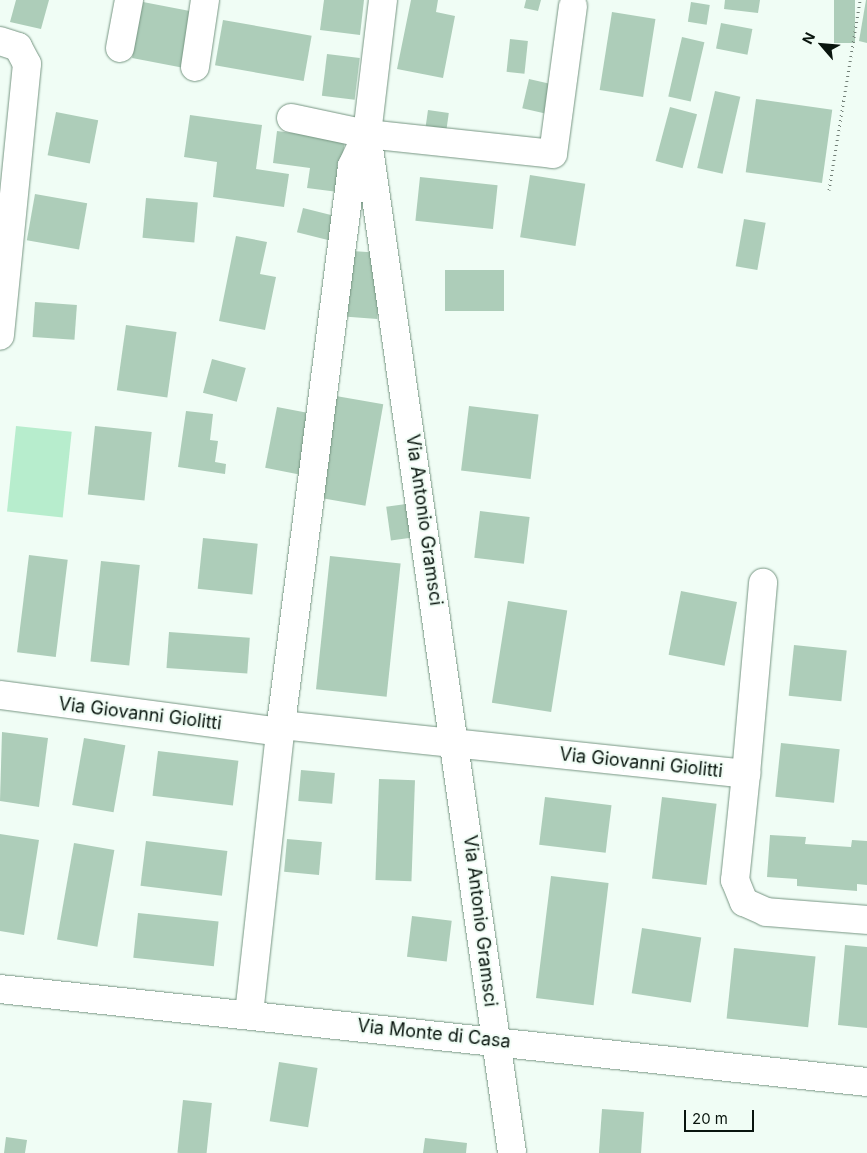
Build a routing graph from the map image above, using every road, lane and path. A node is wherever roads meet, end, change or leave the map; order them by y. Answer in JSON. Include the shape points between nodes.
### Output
{"nodes":[{"id":1,"x":129,"y":0,"type":"edge"},
{"id":2,"x":205,"y":0,"type":"edge"},
{"id":3,"x":383,"y":0,"type":"edge"},
{"id":4,"x":860,"y":0,"type":"edge"},
{"id":5,"x":573,"y":6,"type":"dead end"},
{"id":6,"x":0,"y":41,"type":"edge"},
{"id":7,"x":120,"y":48,"type":"dead end"},
{"id":8,"x":195,"y":67,"type":"dead end"},
{"id":9,"x":291,"y":118,"type":"dead end"},
{"id":10,"x":368,"y":134,"type":"junction"},
{"id":11,"x":829,"y":190,"type":"dead end"},
{"id":12,"x":0,"y":336,"type":"edge"},
{"id":13,"x":763,"y":583,"type":"dead end"},
{"id":14,"x":0,"y":695,"type":"edge"},
{"id":15,"x":280,"y":728,"type":"junction"},
{"id":16,"x":457,"y":743,"type":"junction"},
{"id":17,"x":746,"y":774,"type":"junction"},
{"id":18,"x":867,"y":920,"type":"edge"},
{"id":19,"x":0,"y":989,"type":"edge"},
{"id":20,"x":249,"y":1014,"type":"junction"},
{"id":21,"x":495,"y":1041,"type":"junction"},
{"id":22,"x":867,"y":1082,"type":"edge"},
{"id":23,"x":512,"y":1153,"type":"edge"}],
"edges":[{"from":1,"to":7,"type":"street"},
{"from":2,"to":8,"type":"street"},
{"from":3,"to":10,"type":"street","name":"Via Antonio Gramsci"},
{"from":4,"to":11,"type":"path"},
{"from":5,"to":10,"type":"street","via":[[553,154]]},
{"from":6,"to":12,"type":"street","via":[[18,47],[27,64]]},
{"from":9,"to":10,"type":"street"},
{"from":10,"to":15,"type":"street","via":[[352,166]]},
{"from":10,"to":16,"type":"street","name":"Via Antonio Gramsci"},
{"from":13,"to":17,"type":"street"},
{"from":14,"to":15,"type":"street","name":"Via Giovanni Giolitti"},
{"from":15,"to":16,"type":"street","name":"Via Giovanni Giolitti"},
{"from":15,"to":20,"type":"street"},
{"from":16,"to":17,"type":"street","name":"Via Giovanni Giolitti"},
{"from":16,"to":21,"type":"street","name":"Via Antonio Gramsci"},
{"from":17,"to":18,"type":"street","name":"Via Giovanni Giolitti","via":[[735,880],[744,902],[766,912]]},
{"from":19,"to":20,"type":"street","name":"Via Monte di Casa"},
{"from":20,"to":21,"type":"street","name":"Via Monte di Casa"},
{"from":21,"to":22,"type":"street","name":"Via Monte di Casa"},
{"from":21,"to":23,"type":"street","name":"Via Antonio Gramsci"}]}
